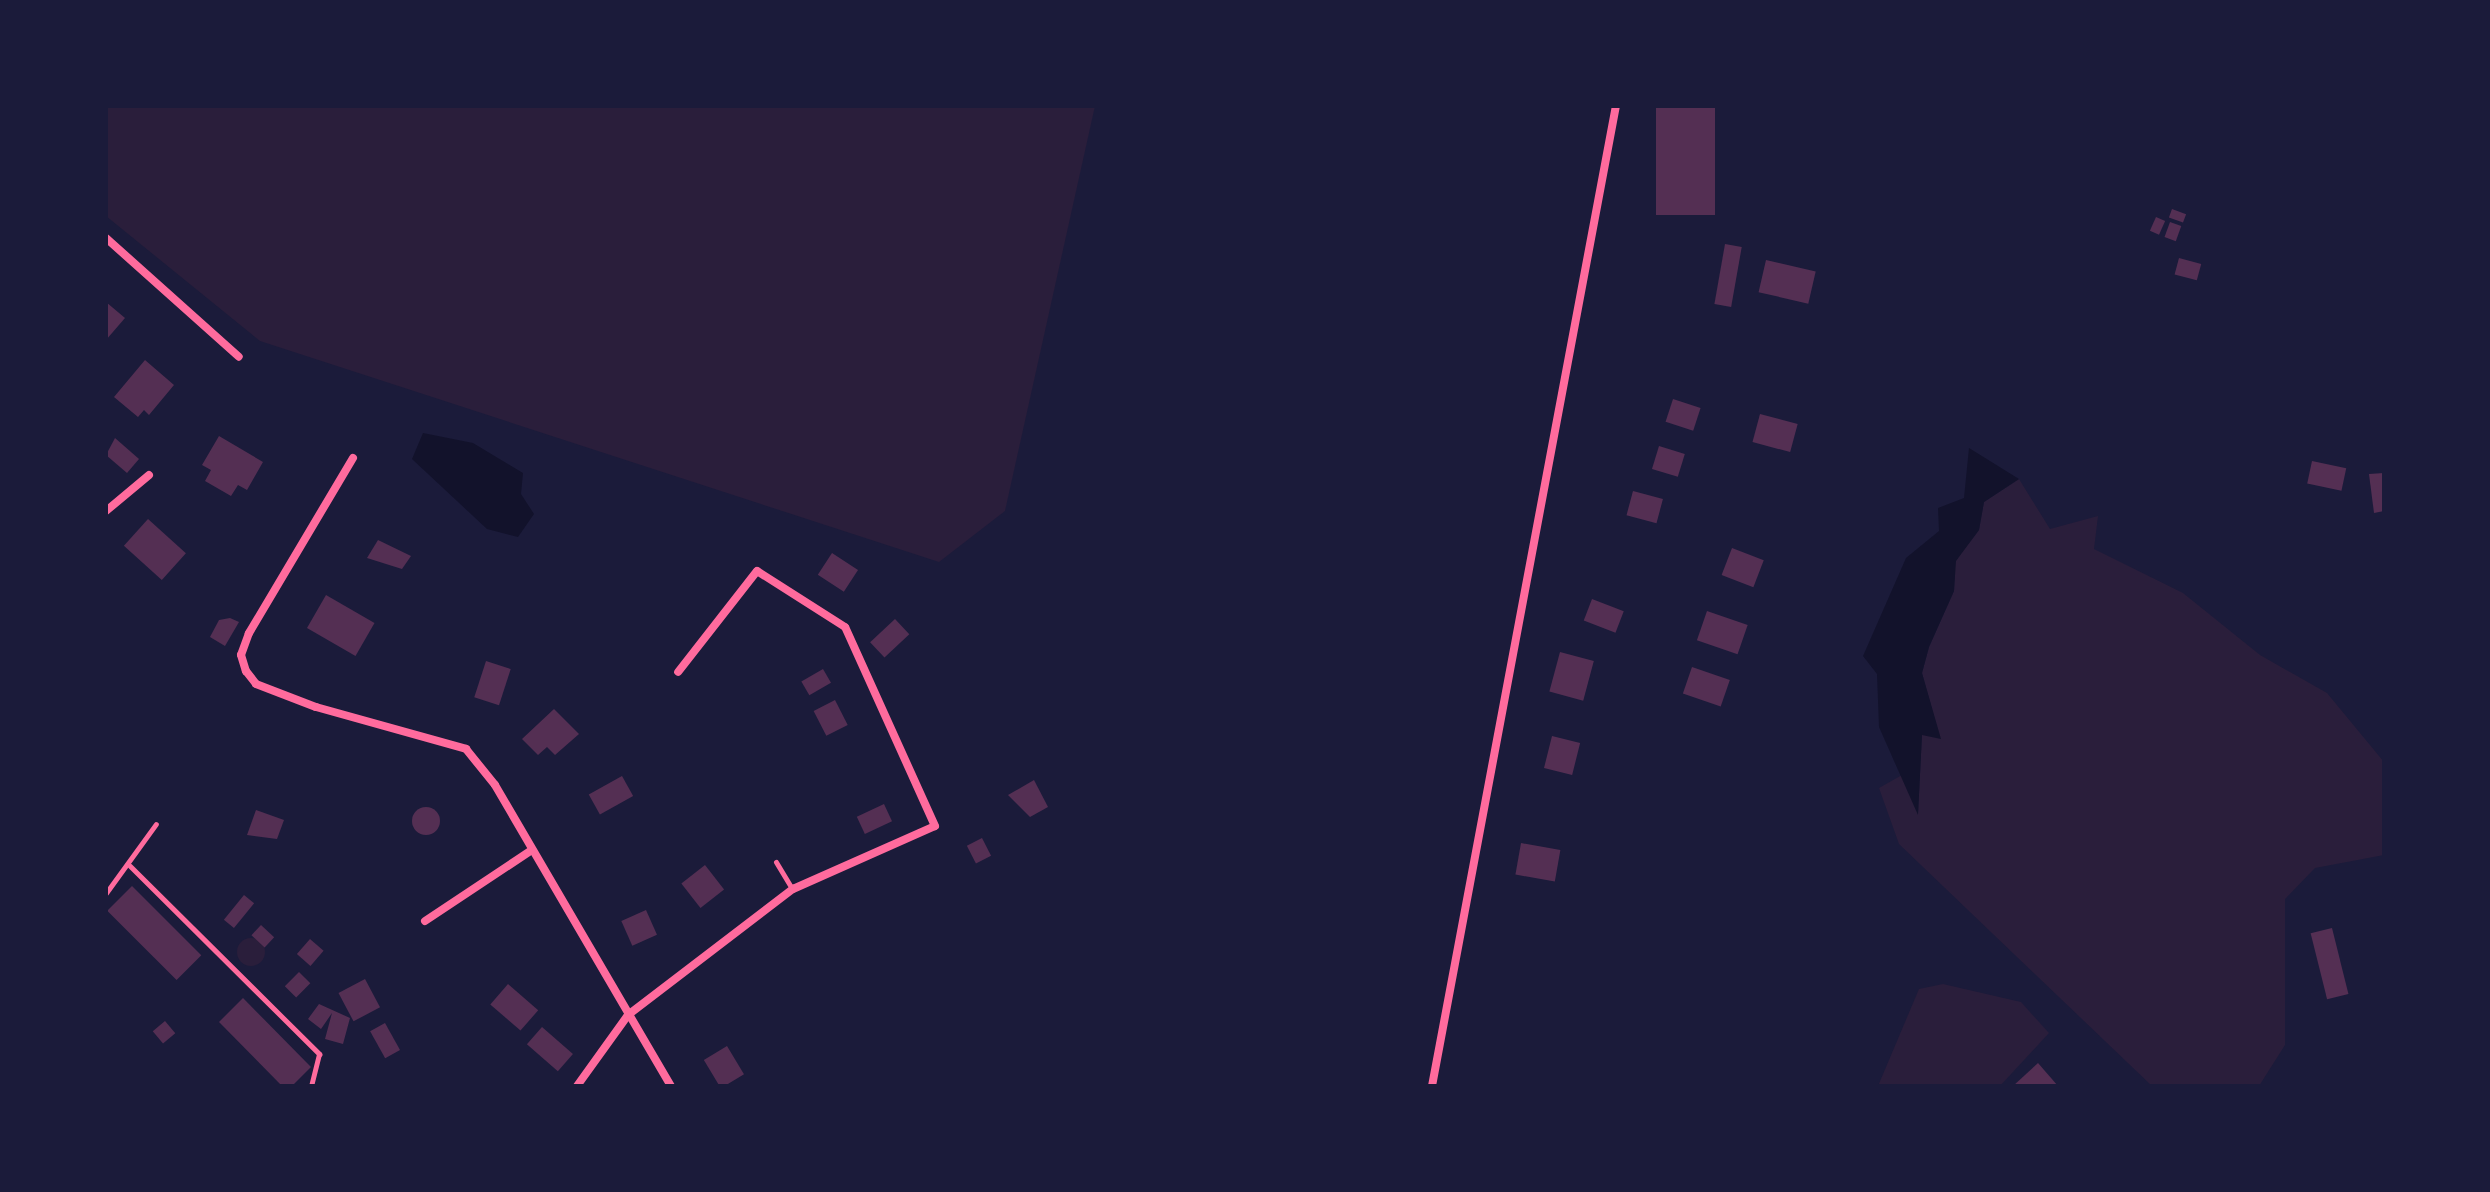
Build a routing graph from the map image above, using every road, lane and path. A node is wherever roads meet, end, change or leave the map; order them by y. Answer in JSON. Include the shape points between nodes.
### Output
{"nodes":[{"id":1,"x":1616,"y":106,"type":"edge"},
{"id":2,"x":106,"y":238,"type":"edge"},
{"id":3,"x":239,"y":357,"type":"dead end"},
{"id":4,"x":353,"y":458,"type":"dead end"},
{"id":5,"x":149,"y":475,"type":"dead end"},
{"id":6,"x":106,"y":511,"type":"edge"},
{"id":7,"x":678,"y":672,"type":"dead end"},
{"id":8,"x":156,"y":824,"type":"dead end"},
{"id":9,"x":532,"y":850,"type":"junction"},
{"id":10,"x":776,"y":862,"type":"dead end"},
{"id":11,"x":130,"y":866,"type":"junction"},
{"id":12,"x":793,"y":889,"type":"junction"},
{"id":13,"x":106,"y":893,"type":"edge"},
{"id":14,"x":425,"y":921,"type":"dead end"},
{"id":15,"x":628,"y":1015,"type":"junction"},
{"id":16,"x":311,"y":1086,"type":"edge"},
{"id":17,"x":577,"y":1086,"type":"edge"},
{"id":18,"x":671,"y":1086,"type":"edge"},
{"id":19,"x":1432,"y":1086,"type":"edge"}],
"edges":[{"from":1,"to":19,"type":"street"},
{"from":2,"to":3,"type":"street"},
{"from":4,"to":9,"type":"street","via":[[249,633],[241,655],[246,671],[256,684],[316,707],[466,749]]},
{"from":5,"to":6,"type":"street"},
{"from":7,"to":12,"type":"street","via":[[757,571],[845,627],[935,826]]},
{"from":8,"to":11,"type":"lane"},
{"from":9,"to":14,"type":"street"},
{"from":9,"to":15,"type":"street"},
{"from":10,"to":12,"type":"lane"},
{"from":11,"to":13,"type":"lane"},
{"from":11,"to":16,"type":"lane","via":[[319,1054]]},
{"from":12,"to":15,"type":"street"},
{"from":15,"to":17,"type":"street"},
{"from":15,"to":18,"type":"street"}]}
